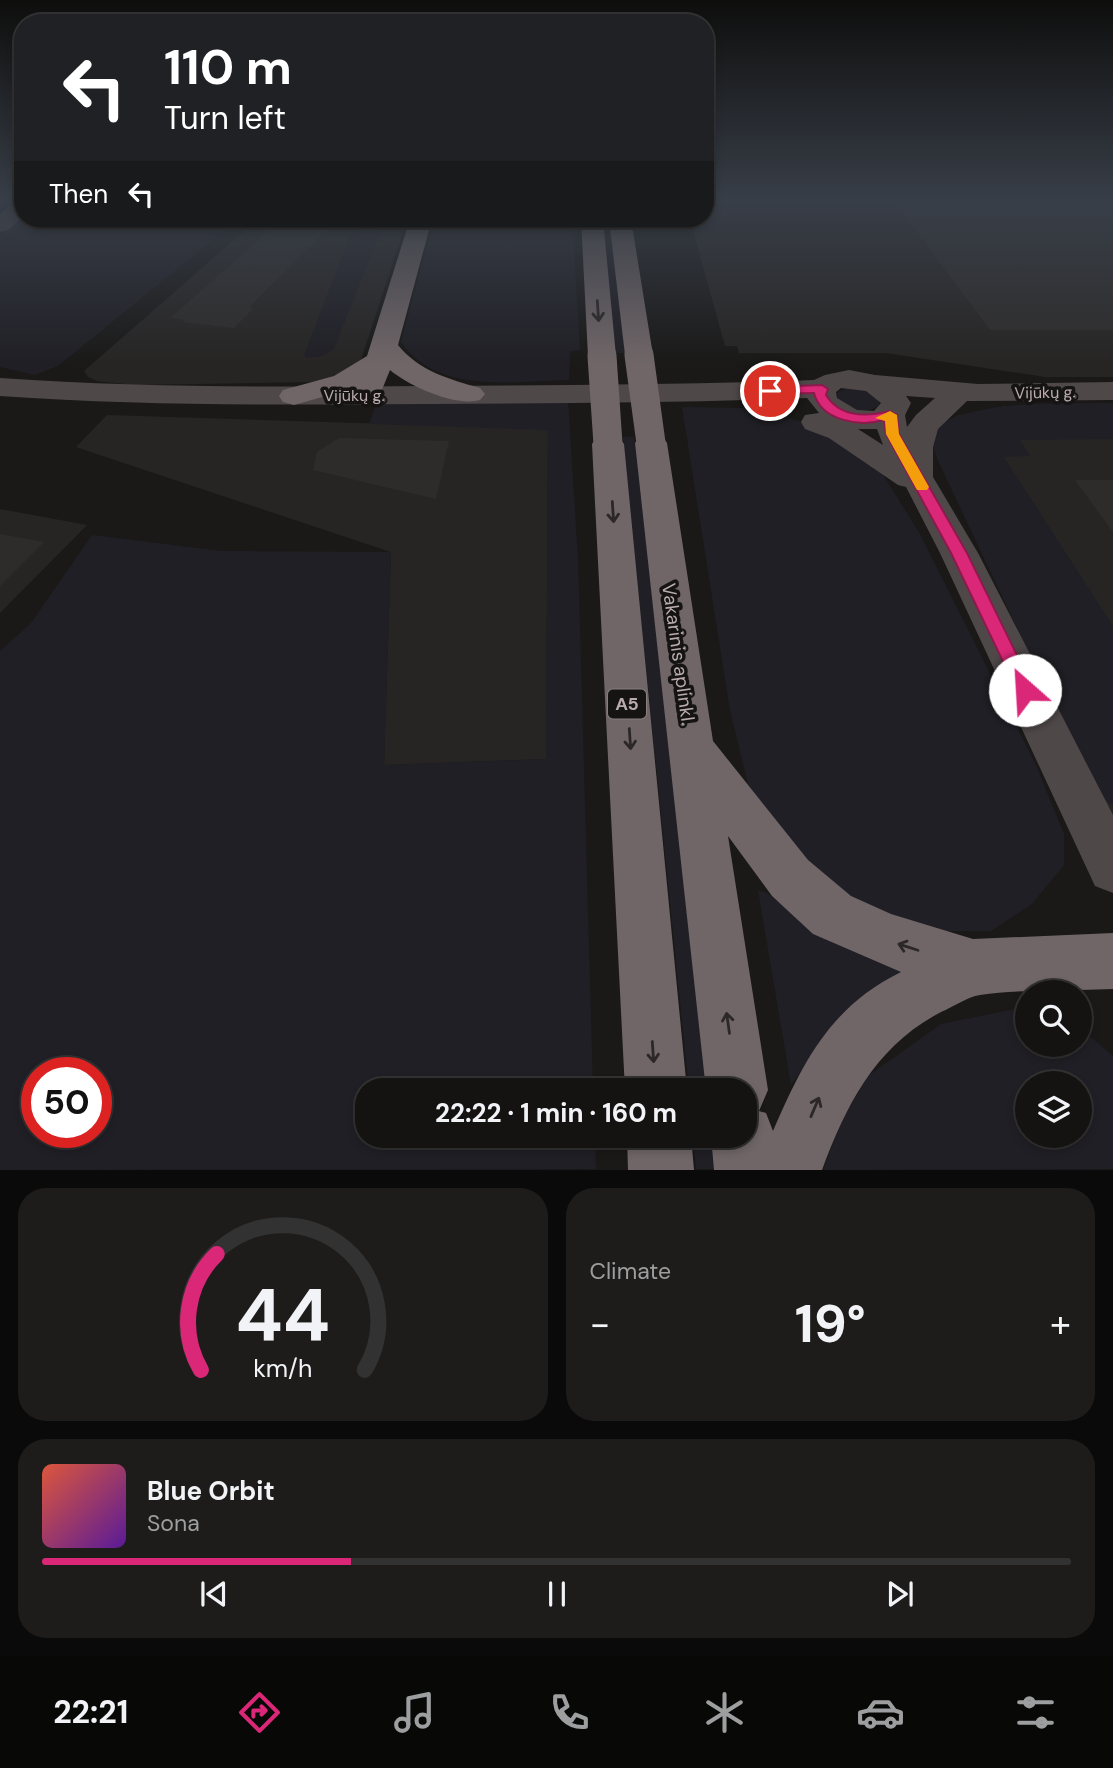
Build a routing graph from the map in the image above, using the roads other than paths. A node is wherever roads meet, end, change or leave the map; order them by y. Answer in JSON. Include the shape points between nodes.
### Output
{"nodes":[{"id":1,"x":410,"y":255,"type":"edge"},
{"id":2,"x":595,"y":255,"type":"edge"},
{"id":3,"x":627,"y":255,"type":"edge"},
{"id":4,"x":381,"y":353,"type":"junction"},
{"id":5,"x":874,"y":384,"type":"junction"},
{"id":6,"x":2,"y":386,"type":"edge"},
{"id":7,"x":1113,"y":391,"type":"edge"},
{"id":8,"x":704,"y":393,"type":"junction"},
{"id":9,"x":470,"y":394,"type":"junction"},
{"id":10,"x":967,"y":395,"type":"junction"},
{"id":11,"x":294,"y":396,"type":"junction"},
{"id":12,"x":366,"y":396,"type":"junction"},
{"id":13,"x":748,"y":400,"type":"junction"},
{"id":14,"x":835,"y":406,"type":"junction"},
{"id":15,"x":893,"y":412,"type":"junction"},
{"id":16,"x":917,"y":481,"type":"junction"},
{"id":17,"x":691,"y":747,"type":"junction"},
{"id":18,"x":1113,"y":868,"type":"edge"},
{"id":19,"x":1113,"y":961,"type":"edge"},
{"id":20,"x":973,"y":967,"type":"junction"},
{"id":21,"x":655,"y":1078,"type":"edge"},
{"id":22,"x":735,"y":1078,"type":"edge"},
{"id":23,"x":660,"y":1148,"type":"edge"},
{"id":24,"x":744,"y":1148,"type":"edge"},
{"id":25,"x":662,"y":1170,"type":"edge"},
{"id":26,"x":747,"y":1170,"type":"edge"},
{"id":27,"x":789,"y":1170,"type":"edge"}],
"edges":[{"from":1,"to":4,"type":"highway"},
{"from":2,"to":21,"type":"highway","number":"A5","one_way":true,"bridge":true},
{"from":3,"to":17,"type":"highway","name":"Vakarinis aplinkl.","bridge":true},
{"from":4,"to":9,"type":"highway","via":[[413,375]]},
{"from":4,"to":11,"type":"highway","via":[[344,382]]},
{"from":4,"to":12,"type":"highway"},
{"from":5,"to":10,"type":"main road","name":"Vijūkų g."},
{"from":5,"to":14,"type":"main road","name":"Vijūkų g.","via":[[837,380]]},
{"from":5,"to":15,"type":"main road","via":[[892,396],[896,403]]},
{"from":6,"to":11,"type":"main road","name":"Vijūkų g.","via":[[100,394]]},
{"from":7,"to":10,"type":"main road","name":"Vijūkų g."},
{"from":8,"to":9,"type":"main road","name":"Vijūkų g."},
{"from":8,"to":13,"type":"main road","name":"Vijūkų g."},
{"from":8,"to":14,"type":"main road","name":"Vijūkų g."},
{"from":9,"to":12,"type":"main road","name":"Vijūkų g."},
{"from":10,"to":15,"type":"main road","name":"Vijūkų g."},
{"from":10,"to":16,"type":"main road","via":[[923,422],[916,442]]},
{"from":11,"to":12,"type":"main road","name":"Vijūkų g."},
{"from":13,"to":14,"type":"main road","name":"Vijūkų g."},
{"from":13,"to":16,"type":"main road","via":[[840,431]]},
{"from":14,"to":15,"type":"main road","name":"Vijūkų g.","via":[[871,420]]},
{"from":14,"to":16,"type":"main road"},
{"from":15,"to":16,"type":"main road","via":[[892,434]]},
{"from":16,"to":18,"type":"main road","via":[[959,553]]},
{"from":20,"to":17,"type":"highway","one_way":true,"via":[[887,940],[832,915],[790,878]]},
{"from":22,"to":17,"type":"highway","name":"Vakarinis aplinkl.","one_way":true},
{"from":19,"to":20,"type":"highway"},
{"from":27,"to":20,"type":"highway","one_way":true,"via":[[827,1081],[856,1038],[896,1006]]},
{"from":23,"to":25,"type":"highway"},
{"from":24,"to":26,"type":"highway"}]}
